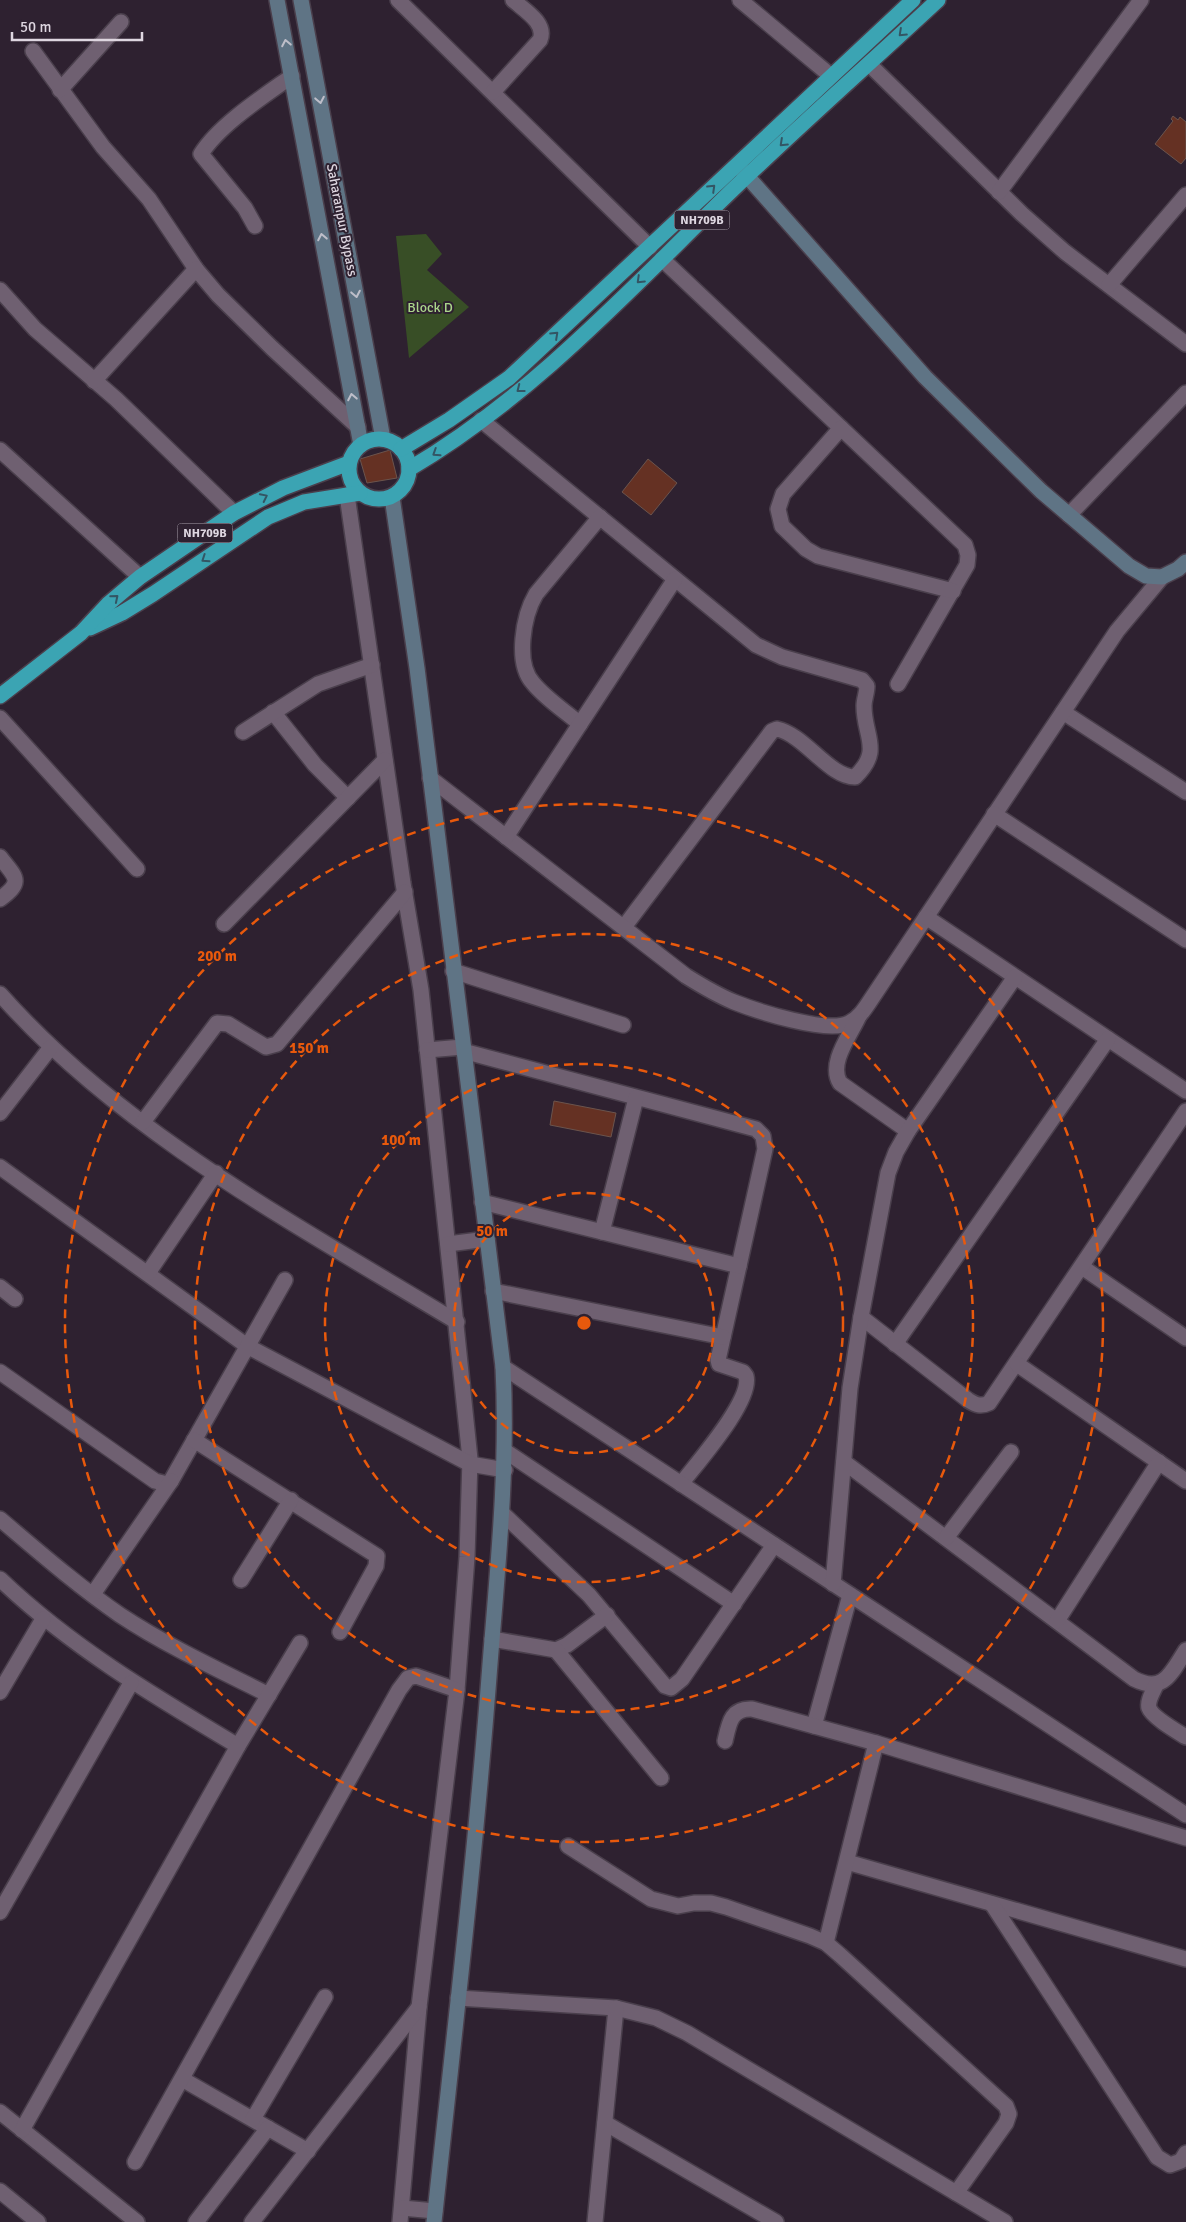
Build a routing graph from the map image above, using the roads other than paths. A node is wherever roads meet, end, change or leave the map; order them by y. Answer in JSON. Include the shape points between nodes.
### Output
{"nodes":[{"id":1,"x":278,"y":0,"type":"edge"},
{"id":2,"x":301,"y":0,"type":"edge"},
{"id":3,"x":398,"y":0,"type":"edge"},
{"id":4,"x":512,"y":0,"type":"edge"},
{"id":5,"x":740,"y":0,"type":"edge"},
{"id":6,"x":913,"y":0,"type":"edge"},
{"id":7,"x":938,"y":0,"type":"edge"},
{"id":8,"x":1141,"y":0,"type":"edge"},
{"id":9,"x":121,"y":22,"type":"dead end"},
{"id":10,"x":32,"y":51,"type":"dead end"},
{"id":11,"x":869,"y":64,"type":"junction"},
{"id":12,"x":292,"y":76,"type":"junction"},
{"id":13,"x":831,"y":76,"type":"junction"},
{"id":14,"x":60,"y":90,"type":"junction"},
{"id":15,"x":493,"y":92,"type":"junction"},
{"id":16,"x":736,"y":164,"type":"junction"},
{"id":17,"x":746,"y":177,"type":"junction"},
{"id":18,"x":999,"y":192,"type":"junction"},
{"id":19,"x":1186,"y":195,"type":"edge"},
{"id":20,"x":255,"y":226,"type":"dead end"},
{"id":21,"x":650,"y":247,"type":"junction"},
{"id":22,"x":662,"y":259,"type":"junction"},
{"id":23,"x":196,"y":269,"type":"junction"},
{"id":24,"x":1109,"y":285,"type":"junction"},
{"id":25,"x":0,"y":290,"type":"edge"},
{"id":26,"x":1186,"y":344,"type":"edge"},
{"id":27,"x":94,"y":381,"type":"junction"},
{"id":28,"x":1186,"y":393,"type":"edge"},
{"id":29,"x":481,"y":420,"type":"junction"},
{"id":30,"x":358,"y":427,"type":"junction"},
{"id":31,"x":842,"y":428,"type":"junction"},
{"id":32,"x":384,"y":439,"type":"junction"},
{"id":33,"x":361,"y":445,"type":"junction"},
{"id":34,"x":401,"y":449,"type":"junction"},
{"id":35,"x":0,"y":450,"type":"edge"},
{"id":36,"x":349,"y":463,"type":"junction"},
{"id":37,"x":409,"y":469,"type":"junction"},
{"id":38,"x":354,"y":494,"type":"junction"},
{"id":39,"x":392,"y":497,"type":"junction"},
{"id":40,"x":234,"y":513,"type":"junction"},
{"id":41,"x":1069,"y":515,"type":"junction"},
{"id":42,"x":600,"y":517,"type":"junction"},
{"id":43,"x":1186,"y":562,"type":"edge"},
{"id":44,"x":140,"y":577,"type":"junction"},
{"id":45,"x":1162,"y":577,"type":"junction"},
{"id":46,"x":675,"y":579,"type":"junction"},
{"id":47,"x":953,"y":591,"type":"junction"},
{"id":48,"x":81,"y":633,"type":"junction"},
{"id":49,"x":372,"y":665,"type":"junction"},
{"id":50,"x":898,"y":684,"type":"dead end"},
{"id":51,"x":0,"y":696,"type":"edge"},
{"id":52,"x":274,"y":712,"type":"junction"},
{"id":53,"x":1063,"y":712,"type":"junction"},
{"id":54,"x":0,"y":718,"type":"edge"},
{"id":55,"x":580,"y":724,"type":"junction"},
{"id":56,"x":244,"y":732,"type":"dead end"},
{"id":57,"x":385,"y":760,"type":"junction"},
{"id":58,"x":430,"y":778,"type":"junction"},
{"id":59,"x":1186,"y":792,"type":"edge"},
{"id":60,"x":348,"y":798,"type":"junction"},
{"id":61,"x":994,"y":814,"type":"junction"},
{"id":62,"x":506,"y":837,"type":"junction"},
{"id":63,"x":0,"y":857,"type":"edge"},
{"id":64,"x":137,"y":869,"type":"dead end"},
{"id":65,"x":405,"y":892,"type":"junction"},
{"id":66,"x":0,"y":899,"type":"edge"},
{"id":67,"x":926,"y":918,"type":"junction"},
{"id":68,"x":224,"y":924,"type":"dead end"},
{"id":69,"x":624,"y":927,"type":"junction"},
{"id":70,"x":1186,"y":940,"type":"edge"},
{"id":71,"x":454,"y":971,"type":"junction"},
{"id":72,"x":1015,"y":977,"type":"junction"},
{"id":73,"x":0,"y":994,"type":"edge"},
{"id":74,"x":860,"y":1016,"type":"junction"},
{"id":75,"x":623,"y":1024,"type":"dead end"},
{"id":76,"x":1108,"y":1039,"type":"junction"},
{"id":77,"x":51,"y":1047,"type":"junction"},
{"id":78,"x":432,"y":1049,"type":"junction"},
{"id":79,"x":459,"y":1049,"type":"junction"},
{"id":80,"x":1186,"y":1092,"type":"edge"},
{"id":81,"x":636,"y":1098,"type":"junction"},
{"id":82,"x":1186,"y":1111,"type":"edge"},
{"id":83,"x":0,"y":1113,"type":"edge"},
{"id":84,"x":143,"y":1122,"type":"junction"},
{"id":85,"x":908,"y":1131,"type":"junction"},
{"id":86,"x":0,"y":1167,"type":"edge"},
{"id":87,"x":216,"y":1173,"type":"junction"},
{"id":88,"x":482,"y":1202,"type":"junction"},
{"id":89,"x":602,"y":1232,"type":"junction"},
{"id":90,"x":482,"y":1240,"type":"junction"},
{"id":91,"x":452,"y":1244,"type":"junction"},
{"id":92,"x":739,"y":1266,"type":"junction"},
{"id":93,"x":1082,"y":1267,"type":"junction"},
{"id":94,"x":148,"y":1273,"type":"junction"},
{"id":95,"x":285,"y":1280,"type":"dead end"},
{"id":96,"x":0,"y":1287,"type":"edge"},
{"id":97,"x":493,"y":1291,"type":"junction"},
{"id":98,"x":15,"y":1299,"type":"dead end"},
{"id":99,"x":861,"y":1317,"type":"junction"},
{"id":100,"x":457,"y":1322,"type":"junction"},
{"id":101,"x":722,"y":1337,"type":"junction"},
{"id":102,"x":1186,"y":1338,"type":"edge"},
{"id":103,"x":895,"y":1344,"type":"junction"},
{"id":104,"x":247,"y":1346,"type":"junction"},
{"id":105,"x":1017,"y":1364,"type":"junction"},
{"id":106,"x":503,"y":1367,"type":"junction"},
{"id":107,"x":0,"y":1372,"type":"edge"},
{"id":108,"x":194,"y":1440,"type":"junction"},
{"id":109,"x":505,"y":1451,"type":"junction"},
{"id":110,"x":1011,"y":1452,"type":"dead end"},
{"id":111,"x":844,"y":1462,"type":"junction"},
{"id":112,"x":1159,"y":1462,"type":"junction"},
{"id":113,"x":487,"y":1467,"type":"junction"},
{"id":114,"x":170,"y":1481,"type":"junction"},
{"id":115,"x":1186,"y":1481,"type":"edge"},
{"id":116,"x":681,"y":1484,"type":"junction"},
{"id":117,"x":291,"y":1500,"type":"junction"},
{"id":118,"x":502,"y":1513,"type":"junction"},
{"id":119,"x":0,"y":1519,"type":"edge"},
{"id":120,"x":946,"y":1538,"type":"junction"},
{"id":121,"x":774,"y":1545,"type":"junction"},
{"id":122,"x":0,"y":1578,"type":"edge"},
{"id":123,"x":241,"y":1580,"type":"dead end"},
{"id":124,"x":834,"y":1584,"type":"junction"},
{"id":125,"x":93,"y":1594,"type":"junction"},
{"id":126,"x":850,"y":1594,"type":"junction"},
{"id":127,"x":734,"y":1604,"type":"junction"},
{"id":128,"x":607,"y":1615,"type":"junction"},
{"id":129,"x":43,"y":1618,"type":"junction"},
{"id":130,"x":1057,"y":1621,"type":"junction"},
{"id":131,"x":340,"y":1632,"type":"dead end"},
{"id":132,"x":492,"y":1639,"type":"junction"},
{"id":133,"x":300,"y":1643,"type":"dead end"},
{"id":134,"x":556,"y":1650,"type":"junction"},
{"id":135,"x":1186,"y":1650,"type":"edge"},
{"id":136,"x":2,"y":1681,"type":"edge"},
{"id":137,"x":131,"y":1682,"type":"junction"},
{"id":138,"x":1156,"y":1685,"type":"junction"},
{"id":139,"x":457,"y":1690,"type":"junction"},
{"id":140,"x":269,"y":1695,"type":"junction"},
{"id":141,"x":814,"y":1726,"type":"junction"},
{"id":142,"x":1186,"y":1737,"type":"edge"},
{"id":143,"x":725,"y":1741,"type":"dead end"},
{"id":144,"x":876,"y":1743,"type":"junction"},
{"id":145,"x":238,"y":1746,"type":"junction"},
{"id":146,"x":661,"y":1778,"type":"dead end"},
{"id":147,"x":1186,"y":1815,"type":"edge"},
{"id":148,"x":1186,"y":1838,"type":"edge"},
{"id":149,"x":568,"y":1846,"type":"dead end"},
{"id":150,"x":847,"y":1862,"type":"junction"},
{"id":151,"x":992,"y":1904,"type":"junction"},
{"id":152,"x":0,"y":1912,"type":"edge"},
{"id":153,"x":826,"y":1943,"type":"junction"},
{"id":154,"x":1186,"y":1959,"type":"edge"},
{"id":155,"x":325,"y":1997,"type":"dead end"},
{"id":156,"x":458,"y":1998,"type":"junction"},
{"id":157,"x":419,"y":2007,"type":"junction"},
{"id":158,"x":616,"y":2008,"type":"junction"},
{"id":159,"x":182,"y":2079,"type":"junction"},
{"id":160,"x":0,"y":2112,"type":"edge"},
{"id":161,"x":253,"y":2119,"type":"junction"},
{"id":162,"x":605,"y":2123,"type":"junction"},
{"id":163,"x":268,"y":2128,"type":"junction"},
{"id":164,"x":22,"y":2130,"type":"junction"},
{"id":165,"x":308,"y":2151,"type":"junction"},
{"id":166,"x":1186,"y":2153,"type":"edge"},
{"id":167,"x":135,"y":2162,"type":"dead end"},
{"id":168,"x":0,"y":2191,"type":"edge"},
{"id":169,"x":956,"y":2193,"type":"junction"},
{"id":170,"x":419,"y":2214,"type":"edge"},
{"id":171,"x":35,"y":2221,"type":"edge"},
{"id":172,"x":137,"y":2222,"type":"edge"},
{"id":173,"x":196,"y":2222,"type":"edge"},
{"id":174,"x":252,"y":2222,"type":"edge"},
{"id":175,"x":595,"y":2222,"type":"edge"},
{"id":176,"x":776,"y":2222,"type":"edge"},
{"id":177,"x":1005,"y":2222,"type":"edge"}],
"edges":[{"from":12,"to":1,"type":"street","one_way":true},
{"from":2,"to":32,"type":"street","name":"Saharanpur Bypass","one_way":true},
{"from":3,"to":15,"type":"street"},
{"from":4,"to":15,"type":"street","via":[[536,21],[542,34]]},
{"from":5,"to":13,"type":"street"},
{"from":6,"to":13,"type":"highway","number":"NH709B"},
{"from":7,"to":11,"type":"highway","number":"NH709B","one_way":true},
{"from":8,"to":18,"type":"street"},
{"from":9,"to":14,"type":"street"},
{"from":10,"to":14,"type":"street"},
{"from":11,"to":17,"type":"highway","number":"NH709B","one_way":true},
{"from":11,"to":18,"type":"street"},
{"from":12,"to":20,"type":"street","via":[[258,100],[201,154],[245,208]]},
{"from":30,"to":12,"type":"street","one_way":true},
{"from":13,"to":16,"type":"highway","number":"NH709B"},
{"from":14,"to":23,"type":"street","via":[[103,148],[149,200]]},
{"from":15,"to":21,"type":"street"},
{"from":16,"to":17,"type":"street"},
{"from":21,"to":16,"type":"highway","number":"NH709B","one_way":true},
{"from":17,"to":22,"type":"highway","number":"NH709B"},
{"from":17,"to":41,"type":"street","via":[[925,377],[1003,456]]},
{"from":18,"to":24,"type":"street","via":[[1065,252]]},
{"from":19,"to":24,"type":"street"},
{"from":34,"to":21,"type":"highway","number":"NH709B","one_way":true,"via":[[509,378]]},
{"from":22,"to":29,"type":"highway","number":"NH709B","one_way":true,"via":[[559,358]]},
{"from":22,"to":31,"type":"street"},
{"from":23,"to":27,"type":"street"},
{"from":23,"to":30,"type":"street","via":[[272,348]]},
{"from":24,"to":26,"type":"street"},
{"from":25,"to":27,"type":"street","via":[[35,329]]},
{"from":27,"to":40,"type":"street"},
{"from":28,"to":41,"type":"street"},
{"from":29,"to":37,"type":"highway","number":"NH709B","one_way":true,"via":[[437,453]]},
{"from":29,"to":42,"type":"street"},
{"from":30,"to":33,"type":"street"},
{"from":31,"to":47,"type":"street","via":[[965,545],[967,566]]},
{"from":31,"to":47,"type":"street","via":[[783,494],[778,509],[782,526],[818,556]]},
{"from":32,"to":33,"type":"highway"},
{"from":32,"to":34,"type":"highway"},
{"from":33,"to":36,"type":"highway"},
{"from":34,"to":37,"type":"highway"},
{"from":35,"to":44,"type":"street"},
{"from":36,"to":38,"type":"highway"},
{"from":40,"to":36,"type":"highway","number":"NH709B","one_way":true,"via":[[283,488]]},
{"from":37,"to":39,"type":"highway","via":[[401,490]]},
{"from":38,"to":39,"type":"highway","number":"NH709B","via":[[381,500]]},
{"from":38,"to":48,"type":"highway","number":"NH709B","one_way":true,"via":[[304,502],[268,517],[153,594]]},
{"from":38,"to":49,"type":"street"},
{"from":39,"to":58,"type":"street"},
{"from":40,"to":44,"type":"highway","number":"NH709B"},
{"from":41,"to":45,"type":"street","via":[[1129,566],[1146,576]]},
{"from":42,"to":46,"type":"street"},
{"from":42,"to":55,"type":"street","via":[[536,594],[529,605],[524,627],[527,675]]},
{"from":43,"to":45,"type":"street"},
{"from":48,"to":44,"type":"highway","number":"NH709B","one_way":true},
{"from":45,"to":53,"type":"street","via":[[1118,631]]},
{"from":46,"to":55,"type":"street"},
{"from":46,"to":69,"type":"street","via":[[756,645],[782,657],[866,683],[864,705],[872,749],[858,774],[849,777],[791,734],[777,729],[772,731]]},
{"from":47,"to":50,"type":"street"},
{"from":48,"to":51,"type":"highway","number":"NH709B"},
{"from":49,"to":52,"type":"street","via":[[318,684]]},
{"from":49,"to":57,"type":"street"},
{"from":52,"to":56,"type":"street"},
{"from":52,"to":60,"type":"street","via":[[315,765]]},
{"from":53,"to":59,"type":"street"},
{"from":53,"to":61,"type":"street"},
{"from":54,"to":64,"type":"street"},
{"from":55,"to":62,"type":"street"},
{"from":57,"to":60,"type":"street"},
{"from":57,"to":65,"type":"street"},
{"from":58,"to":62,"type":"street"},
{"from":58,"to":71,"type":"street"},
{"from":60,"to":68,"type":"street"},
{"from":61,"to":67,"type":"street"},
{"from":61,"to":70,"type":"street"},
{"from":62,"to":69,"type":"street"},
{"from":63,"to":66,"type":"street","via":[[15,880],[12,890]]},
{"from":65,"to":78,"type":"street"},
{"from":65,"to":84,"type":"street","via":[[277,1044],[266,1048],[228,1024],[217,1023]]},
{"from":67,"to":72,"type":"street"},
{"from":67,"to":74,"type":"street"},
{"from":69,"to":74,"type":"street","via":[[686,976],[733,1002],[816,1026],[847,1024]]},
{"from":71,"to":75,"type":"street"},
{"from":71,"to":79,"type":"street"},
{"from":72,"to":76,"type":"street"},
{"from":72,"to":85,"type":"street"},
{"from":73,"to":77,"type":"street"},
{"from":74,"to":85,"type":"street","via":[[837,1062],[835,1074],[840,1083]]},
{"from":76,"to":80,"type":"street"},
{"from":76,"to":103,"type":"street"},
{"from":77,"to":83,"type":"street"},
{"from":77,"to":84,"type":"street"},
{"from":78,"to":79,"type":"street"},
{"from":78,"to":91,"type":"street"},
{"from":79,"to":81,"type":"street"},
{"from":79,"to":88,"type":"street"},
{"from":81,"to":89,"type":"street"},
{"from":81,"to":92,"type":"street","via":[[756,1129],[763,1136],[765,1149]]},
{"from":82,"to":93,"type":"street"},
{"from":84,"to":87,"type":"street"},
{"from":85,"to":99,"type":"street","via":[[888,1173]]},
{"from":86,"to":94,"type":"street"},
{"from":87,"to":94,"type":"street"},
{"from":87,"to":100,"type":"street"},
{"from":88,"to":89,"type":"street"},
{"from":88,"to":90,"type":"street"},
{"from":89,"to":92,"type":"street"},
{"from":90,"to":91,"type":"street"},
{"from":90,"to":97,"type":"street"},
{"from":91,"to":100,"type":"street"},
{"from":92,"to":101,"type":"street"},
{"from":93,"to":102,"type":"street"},
{"from":93,"to":105,"type":"street"},
{"from":94,"to":104,"type":"street"},
{"from":95,"to":104,"type":"street"},
{"from":96,"to":98,"type":"street"},
{"from":97,"to":101,"type":"street"},
{"from":97,"to":106,"type":"street"},
{"from":99,"to":103,"type":"street"},
{"from":99,"to":111,"type":"street","via":[[850,1388]]},
{"from":100,"to":113,"type":"street"},
{"from":101,"to":116,"type":"street","via":[[719,1364],[744,1372],[748,1380],[745,1394],[736,1411]]},
{"from":103,"to":105,"type":"street","via":[[976,1405],[989,1403]]},
{"from":104,"to":108,"type":"street"},
{"from":104,"to":113,"type":"street"},
{"from":105,"to":112,"type":"street"},
{"from":106,"to":109,"type":"street"},
{"from":106,"to":116,"type":"street"},
{"from":107,"to":114,"type":"street","via":[[155,1481],[161,1484]]},
{"from":108,"to":114,"type":"street"},
{"from":108,"to":117,"type":"street"},
{"from":109,"to":113,"type":"street"},
{"from":109,"to":127,"type":"street"},
{"from":110,"to":120,"type":"street"},
{"from":111,"to":120,"type":"street"},
{"from":111,"to":124,"type":"street"},
{"from":112,"to":115,"type":"street"},
{"from":112,"to":130,"type":"street"},
{"from":113,"to":118,"type":"street"},
{"from":113,"to":139,"type":"street","via":[[467,1557]]},
{"from":114,"to":125,"type":"street"},
{"from":116,"to":121,"type":"street"},
{"from":117,"to":123,"type":"street"},
{"from":117,"to":131,"type":"street","via":[[378,1556],[376,1566]]},
{"from":118,"to":128,"type":"street"},
{"from":118,"to":132,"type":"street"},
{"from":119,"to":125,"type":"street"},
{"from":120,"to":130,"type":"street"},
{"from":121,"to":124,"type":"street"},
{"from":121,"to":127,"type":"street"},
{"from":122,"to":129,"type":"street"},
{"from":124,"to":126,"type":"street"},
{"from":125,"to":140,"type":"street","via":[[162,1641]]},
{"from":126,"to":141,"type":"street"},
{"from":126,"to":147,"type":"street"},
{"from":127,"to":128,"type":"street","via":[[682,1679],[671,1688],[665,1686]]},
{"from":128,"to":134,"type":"street"},
{"from":129,"to":136,"type":"street"},
{"from":129,"to":137,"type":"street"},
{"from":130,"to":138,"type":"street","via":[[1134,1679]]},
{"from":132,"to":134,"type":"street"},
{"from":132,"to":156,"type":"street","via":[[482,1773]]},
{"from":133,"to":140,"type":"street"},
{"from":134,"to":146,"type":"street"},
{"from":135,"to":138,"type":"street","via":[[1167,1678]]},
{"from":137,"to":145,"type":"street"},
{"from":137,"to":152,"type":"street"},
{"from":138,"to":142,"type":"street","via":[[1149,1708]]},
{"from":139,"to":157,"type":"street"},
{"from":139,"to":159,"type":"street","via":[[416,1676],[408,1678],[399,1690]]},
{"from":140,"to":145,"type":"street"},
{"from":141,"to":143,"type":"street","via":[[743,1709],[728,1724]]},
{"from":141,"to":144,"type":"street"},
{"from":144,"to":148,"type":"street"},
{"from":144,"to":150,"type":"street"},
{"from":145,"to":164,"type":"street"},
{"from":149,"to":153,"type":"street","via":[[665,1904],[711,1903],[786,1926]]},
{"from":150,"to":151,"type":"street"},
{"from":150,"to":153,"type":"street"},
{"from":151,"to":154,"type":"street"},
{"from":151,"to":166,"type":"street","via":[[1157,2157],[1170,2165],[1181,2162]]},
{"from":153,"to":169,"type":"street","via":[[1006,2106],[1009,2114],[1006,2123]]},
{"from":155,"to":161,"type":"street"},
{"from":156,"to":158,"type":"street"},
{"from":156,"to":170,"type":"street"},
{"from":157,"to":165,"type":"street"},
{"from":157,"to":170,"type":"street"},
{"from":158,"to":162,"type":"street"},
{"from":158,"to":169,"type":"street","via":[[656,2018],[687,2033]]},
{"from":159,"to":161,"type":"street"},
{"from":159,"to":167,"type":"street"},
{"from":160,"to":164,"type":"street"},
{"from":161,"to":163,"type":"street"},
{"from":162,"to":175,"type":"street"},
{"from":162,"to":176,"type":"street"},
{"from":163,"to":165,"type":"street"},
{"from":163,"to":173,"type":"street"},
{"from":164,"to":172,"type":"street"},
{"from":165,"to":174,"type":"street"},
{"from":168,"to":171,"type":"street"},
{"from":169,"to":177,"type":"street"}]}
